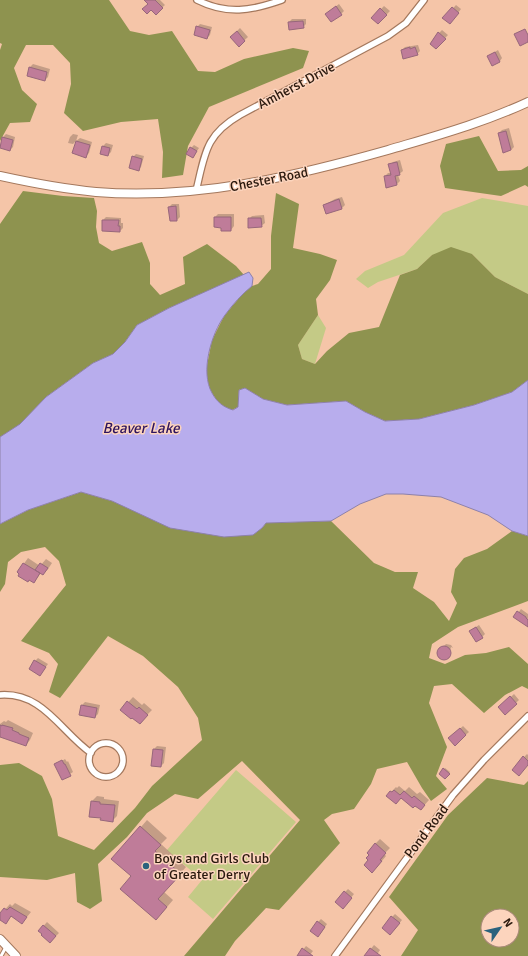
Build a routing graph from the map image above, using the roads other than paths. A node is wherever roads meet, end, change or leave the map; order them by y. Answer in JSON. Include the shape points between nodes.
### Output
{"nodes":[{"id":1,"x":197,"y":0,"type":"edge"},
{"id":2,"x":282,"y":0,"type":"edge"},
{"id":3,"x":424,"y":0,"type":"edge"},
{"id":4,"x":528,"y":102,"type":"edge"},
{"id":5,"x":0,"y":176,"type":"edge"},
{"id":6,"x":196,"y":191,"type":"junction"},
{"id":7,"x":0,"y":695,"type":"edge"},
{"id":8,"x":528,"y":716,"type":"edge"},
{"id":9,"x":91,"y":753,"type":"junction"},
{"id":10,"x":0,"y":939,"type":"edge"},
{"id":11,"x":7,"y":946,"type":"junction"},
{"id":12,"x":1,"y":956,"type":"edge"},
{"id":13,"x":16,"y":956,"type":"edge"},
{"id":14,"x":335,"y":956,"type":"edge"}],
"edges":[{"from":1,"to":2,"type":"street","via":[[214,7],[238,11]]},
{"from":3,"to":6,"type":"street","name":"Amherst Drive","via":[[406,23],[388,36],[226,124],[214,135],[207,149]]},
{"from":4,"to":6,"type":"main road","name":"Chester Road","via":[[433,136],[351,160],[266,181]]},
{"from":5,"to":6,"type":"main road","name":"Chester Road","via":[[95,192]]},
{"from":7,"to":9,"type":"street","via":[[18,696],[38,704]]},
{"from":8,"to":14,"type":"street","name":"Pond Road","via":[[457,789]]},
{"from":9,"to":9,"type":"street","via":[[90,766],[99,775],[112,776],[122,767],[123,755],[112,744],[100,744]]},
{"from":10,"to":11,"type":"main road"},
{"from":11,"to":12,"type":"lane"},
{"from":11,"to":13,"type":"main road"}]}
